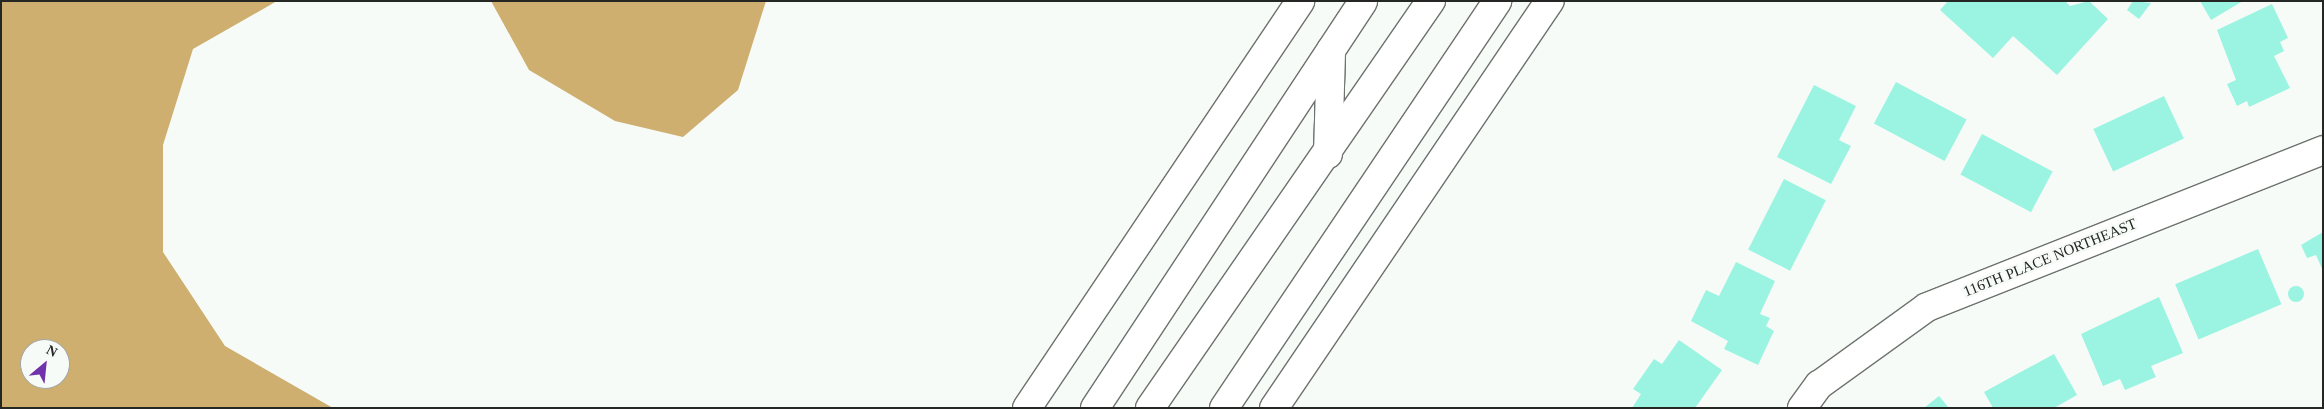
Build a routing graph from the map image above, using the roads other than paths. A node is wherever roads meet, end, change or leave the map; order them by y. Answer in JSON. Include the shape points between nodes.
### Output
{"nodes":[{"id":1,"x":1300,"y":1,"type":"edge"},
{"id":2,"x":1363,"y":1,"type":"edge"},
{"id":3,"x":1431,"y":1,"type":"edge"},
{"id":4,"x":1496,"y":1,"type":"edge"},
{"id":5,"x":1550,"y":1,"type":"edge"},
{"id":6,"x":1331,"y":50,"type":"junction"},
{"id":7,"x":2323,"y":150,"type":"edge"},
{"id":8,"x":1328,"y":154,"type":"junction"},
{"id":9,"x":1027,"y":408,"type":"edge"},
{"id":10,"x":1095,"y":408,"type":"edge"},
{"id":11,"x":1150,"y":408,"type":"edge"},
{"id":12,"x":1224,"y":408,"type":"edge"},
{"id":13,"x":1274,"y":408,"type":"edge"},
{"id":14,"x":1802,"y":408,"type":"edge"}],
"edges":[{"from":1,"to":9,"type":"main road"},
{"from":2,"to":6,"type":"main road"},
{"from":3,"to":8,"type":"main road"},
{"from":4,"to":12,"type":"main road"},
{"from":5,"to":13,"type":"main road"},
{"from":6,"to":8,"type":"main road"},
{"from":6,"to":10,"type":"main road"},
{"from":7,"to":14,"type":"main road","name":"116TH PLACE NORTHEAST","via":[[1927,307],[1818,385]]},
{"from":8,"to":11,"type":"main road"}]}
